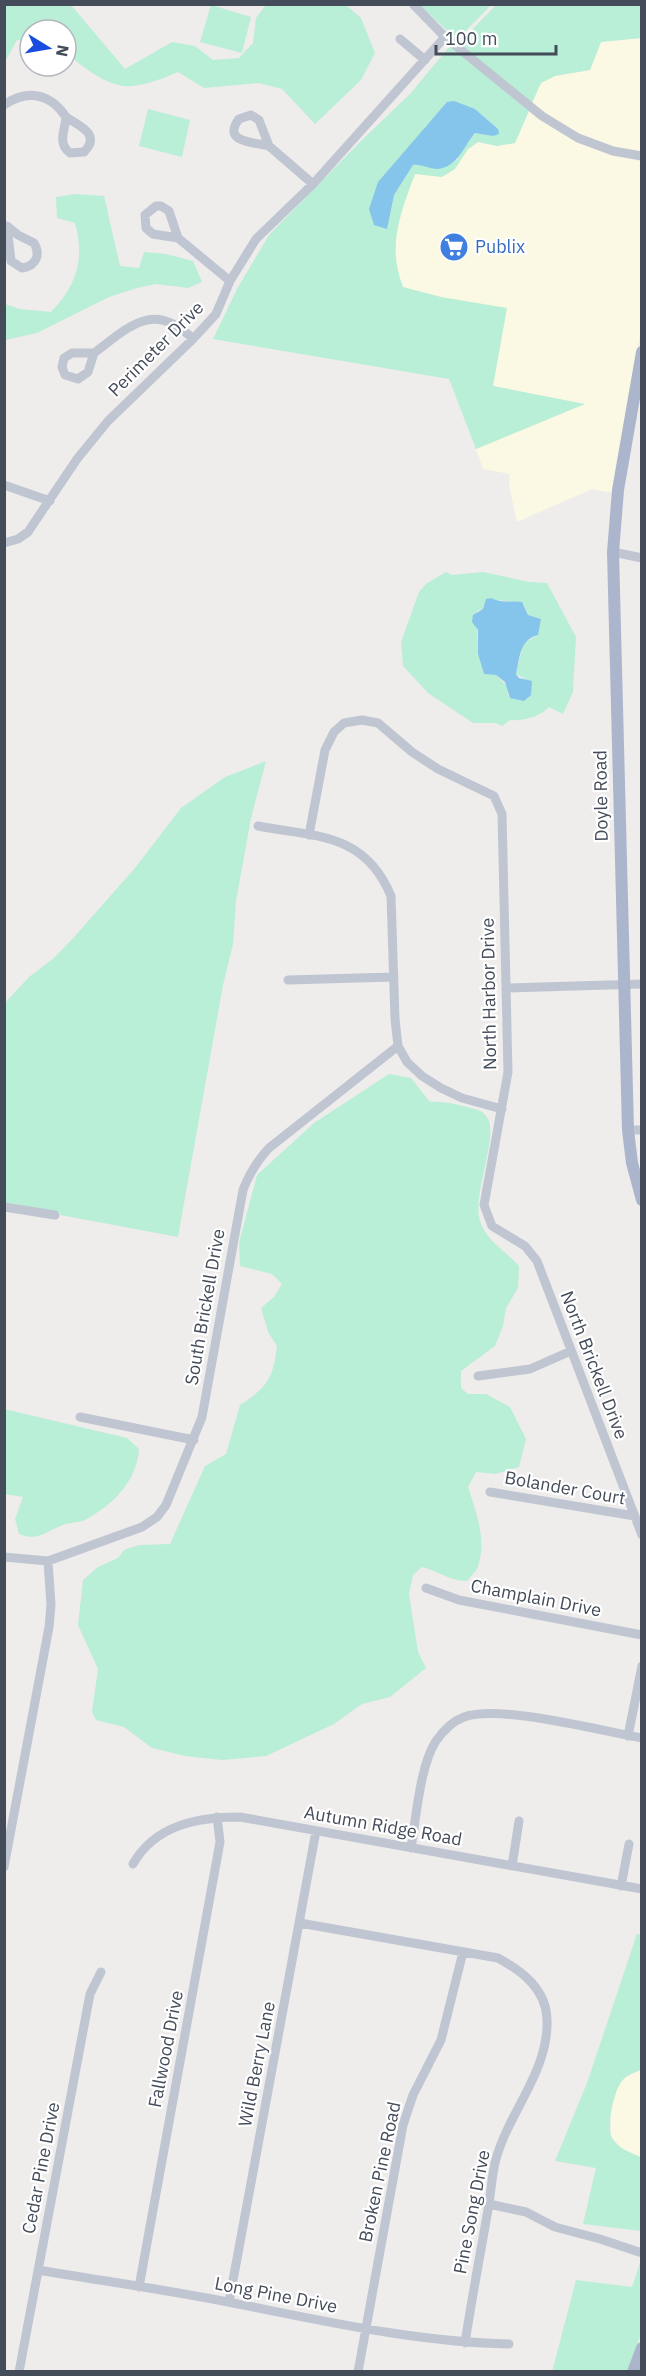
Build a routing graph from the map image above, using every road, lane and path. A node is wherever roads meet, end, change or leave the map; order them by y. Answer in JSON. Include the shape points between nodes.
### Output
{"nodes":[{"id":1,"x":413,"y":4,"type":"edge"},
{"id":2,"x":445,"y":37,"type":"junction"},
{"id":3,"x":400,"y":39,"type":"dead end"},
{"id":4,"x":425,"y":60,"type":"junction"},
{"id":5,"x":4,"y":105,"type":"edge"},
{"id":6,"x":66,"y":117,"type":"dead end"},
{"id":7,"x":269,"y":146,"type":"dead end"},
{"id":8,"x":642,"y":156,"type":"edge"},
{"id":9,"x":313,"y":184,"type":"junction"},
{"id":10,"x":6,"y":225,"type":"edge"},
{"id":11,"x":178,"y":238,"type":"dead end"},
{"id":12,"x":230,"y":281,"type":"junction"},
{"id":13,"x":193,"y":339,"type":"junction"},
{"id":14,"x":642,"y":352,"type":"edge"},
{"id":15,"x":94,"y":353,"type":"dead end"},
{"id":16,"x":4,"y":485,"type":"edge"},
{"id":17,"x":50,"y":501,"type":"junction"},
{"id":18,"x":4,"y":543,"type":"edge"},
{"id":19,"x":613,"y":552,"type":"junction"},
{"id":20,"x":642,"y":558,"type":"edge"},
{"id":21,"x":258,"y":826,"type":"dead end"},
{"id":22,"x":309,"y":835,"type":"junction"},
{"id":23,"x":393,"y":977,"type":"junction"},
{"id":24,"x":288,"y":980,"type":"dead end"},
{"id":25,"x":623,"y":984,"type":"junction"},
{"id":26,"x":642,"y":984,"type":"edge"},
{"id":27,"x":507,"y":988,"type":"junction"},
{"id":28,"x":398,"y":1046,"type":"junction"},
{"id":29,"x":502,"y":1109,"type":"junction"},
{"id":30,"x":628,"y":1130,"type":"junction"},
{"id":31,"x":642,"y":1130,"type":"edge"},
{"id":32,"x":642,"y":1200,"type":"edge"},
{"id":33,"x":4,"y":1207,"type":"edge"},
{"id":34,"x":55,"y":1215,"type":"dead end"},
{"id":35,"x":492,"y":1226,"type":"joint"},
{"id":36,"x":571,"y":1351,"type":"junction"},
{"id":37,"x":478,"y":1376,"type":"dead end"},
{"id":38,"x":80,"y":1417,"type":"dead end"},
{"id":39,"x":194,"y":1440,"type":"junction"},
{"id":40,"x":490,"y":1492,"type":"dead end"},
{"id":41,"x":635,"y":1516,"type":"junction"},
{"id":42,"x":642,"y":1535,"type":"edge"},
{"id":43,"x":4,"y":1557,"type":"edge"},
{"id":44,"x":48,"y":1561,"type":"junction"},
{"id":45,"x":426,"y":1588,"type":"dead end"},
{"id":46,"x":642,"y":1635,"type":"edge"},
{"id":47,"x":642,"y":1666,"type":"edge"},
{"id":48,"x":628,"y":1736,"type":"junction"},
{"id":49,"x":642,"y":1738,"type":"edge"},
{"id":50,"x":217,"y":1817,"type":"junction"},
{"id":51,"x":519,"y":1821,"type":"dead end"},
{"id":52,"x":316,"y":1831,"type":"junction"},
{"id":53,"x":629,"y":1844,"type":"dead end"},
{"id":54,"x":411,"y":1848,"type":"junction"},
{"id":55,"x":134,"y":1864,"type":"dead end"},
{"id":56,"x":512,"y":1866,"type":"junction"},
{"id":57,"x":4,"y":1867,"type":"edge"},
{"id":58,"x":621,"y":1886,"type":"junction"},
{"id":59,"x":642,"y":1889,"type":"edge"},
{"id":60,"x":300,"y":1923,"type":"junction"},
{"id":61,"x":463,"y":1952,"type":"junction"},
{"id":62,"x":100,"y":1971,"type":"dead end"},
{"id":63,"x":489,"y":2204,"type":"junction"},
{"id":64,"x":642,"y":2253,"type":"edge"},
{"id":65,"x":38,"y":2270,"type":"junction"},
{"id":66,"x":139,"y":2287,"type":"junction"},
{"id":67,"x":230,"y":2302,"type":"junction"},
{"id":68,"x":366,"y":2329,"type":"junction"},
{"id":69,"x":465,"y":2343,"type":"junction"},
{"id":70,"x":509,"y":2344,"type":"dead end"},
{"id":71,"x":642,"y":2348,"type":"edge"},
{"id":72,"x":19,"y":2372,"type":"edge"},
{"id":73,"x":358,"y":2372,"type":"edge"},
{"id":74,"x":633,"y":2372,"type":"edge"}],
"edges":[{"from":1,"to":2,"type":"street"},
{"from":2,"to":4,"type":"street","name":"Perimeter Drive"},
{"from":2,"to":8,"type":"street","via":[[542,116],[578,138],[613,151]]},
{"from":3,"to":4,"type":"street"},
{"from":4,"to":9,"type":"street","name":"Perimeter Drive"},
{"from":5,"to":6,"type":"street","via":[[25,94],[38,96],[51,101]]},
{"from":7,"to":9,"type":"street"},
{"from":9,"to":12,"type":"street","name":"Perimeter Drive","via":[[256,239]]},
{"from":10,"to":10,"type":"street","via":[[10,261],[22,268],[31,266],[38,253],[34,243]]},
{"from":11,"to":12,"type":"street"},
{"from":12,"to":13,"type":"street","name":"Perimeter Drive","via":[[216,314]]},
{"from":13,"to":15,"type":"street","via":[[170,321],[155,318],[136,322]]},
{"from":13,"to":17,"type":"street","name":"Perimeter Drive","via":[[108,421]]},
{"from":14,"to":19,"type":"main road","name":"Doyle Road","via":[[618,490]]},
{"from":16,"to":17,"type":"street"},
{"from":17,"to":18,"type":"street","name":"Perimeter Drive","via":[[28,532]]},
{"from":19,"to":20,"type":"street"},
{"from":19,"to":25,"type":"main road","name":"Doyle Road"},
{"from":21,"to":22,"type":"street"},
{"from":22,"to":23,"type":"street","via":[[343,842],[384,877],[392,896]]},
{"from":22,"to":27,"type":"street","name":"North Harbor Drive","via":[[325,750],[344,723],[378,723],[438,769],[494,796],[502,813]]},
{"from":23,"to":24,"type":"street"},
{"from":23,"to":28,"type":"street"},
{"from":25,"to":26,"type":"street"},
{"from":25,"to":27,"type":"street"},
{"from":25,"to":30,"type":"main road","name":"Doyle Road"},
{"from":27,"to":29,"type":"street","name":"North Harbor Drive","via":[[508,1072]]},
{"from":28,"to":29,"type":"street","via":[[407,1062],[441,1088]]},
{"from":28,"to":39,"type":"street","name":"South Brickell Drive","via":[[269,1148],[248,1177],[202,1417]]},
{"from":29,"to":35,"type":"street","name":"North Harbor Drive","via":[[484,1205]]},
{"from":30,"to":31,"type":"street"},
{"from":30,"to":32,"type":"main road","name":"Doyle Road"},
{"from":33,"to":34,"type":"street"},
{"from":35,"to":36,"type":"street","name":"North Brickell Drive","via":[[525,1246],[537,1261]]},
{"from":36,"to":37,"type":"street","via":[[530,1369]]},
{"from":36,"to":41,"type":"street","name":"North Brickell Drive"},
{"from":38,"to":39,"type":"street"},
{"from":39,"to":44,"type":"street","name":"South Brickell Drive","via":[[157,1517],[142,1527]]},
{"from":40,"to":41,"type":"street","name":"Bolander Court"},
{"from":41,"to":42,"type":"street","name":"North Brickell Drive"},
{"from":43,"to":44,"type":"street"},
{"from":44,"to":57,"type":"street","via":[[49,1628]]},
{"from":45,"to":46,"type":"street","name":"Champlain Drive","via":[[459,1600]]},
{"from":47,"to":48,"type":"street"},
{"from":48,"to":49,"type":"street"},
{"from":48,"to":54,"type":"street","via":[[507,1713],[463,1717],[446,1728],[426,1762]]},
{"from":50,"to":52,"type":"street","name":"Autumn Ridge Road","via":[[240,1817]]},
{"from":50,"to":55,"type":"street","name":"Autumn Ridge Road","via":[[194,1820],[155,1838],[141,1850]]},
{"from":50,"to":66,"type":"street","name":"Fallwood Drive","via":[[220,1842]]},
{"from":51,"to":56,"type":"street"},
{"from":52,"to":54,"type":"street","name":"Autumn Ridge Road"},
{"from":52,"to":60,"type":"street","name":"Wild Berry Lane"},
{"from":53,"to":58,"type":"street"},
{"from":54,"to":56,"type":"street","name":"Autumn Ridge Road"},
{"from":56,"to":58,"type":"street","name":"Autumn Ridge Road"},
{"from":58,"to":59,"type":"street","name":"Autumn Ridge Road"},
{"from":60,"to":61,"type":"street","name":"Pine Song Drive"},
{"from":60,"to":67,"type":"street","name":"Wild Berry Lane"},
{"from":61,"to":63,"type":"street","name":"Pine Song Drive","via":[[498,1958],[514,1966],[532,1980],[547,2017],[544,2048],[529,2090],[506,2128],[495,2162]]},
{"from":61,"to":68,"type":"street","name":"Broken Pine Road","via":[[441,2040],[413,2095],[403,2125]]},
{"from":62,"to":65,"type":"street","name":"Cedar Pine Drive","via":[[90,1994]]},
{"from":63,"to":64,"type":"street","via":[[526,2212],[555,2227]]},
{"from":63,"to":69,"type":"street","name":"Pine Song Drive"},
{"from":65,"to":66,"type":"street","name":"Long Pine Drive"},
{"from":65,"to":72,"type":"street","name":"Cedar Pine Drive"},
{"from":66,"to":67,"type":"street","name":"Long Pine Drive"},
{"from":67,"to":68,"type":"street","name":"Long Pine Drive"},
{"from":68,"to":69,"type":"street","name":"Long Pine Drive"},
{"from":68,"to":73,"type":"street","name":"Broken Pine Road"},
{"from":69,"to":70,"type":"street","name":"Long Pine Drive"},
{"from":71,"to":74,"type":"main road"}]}
